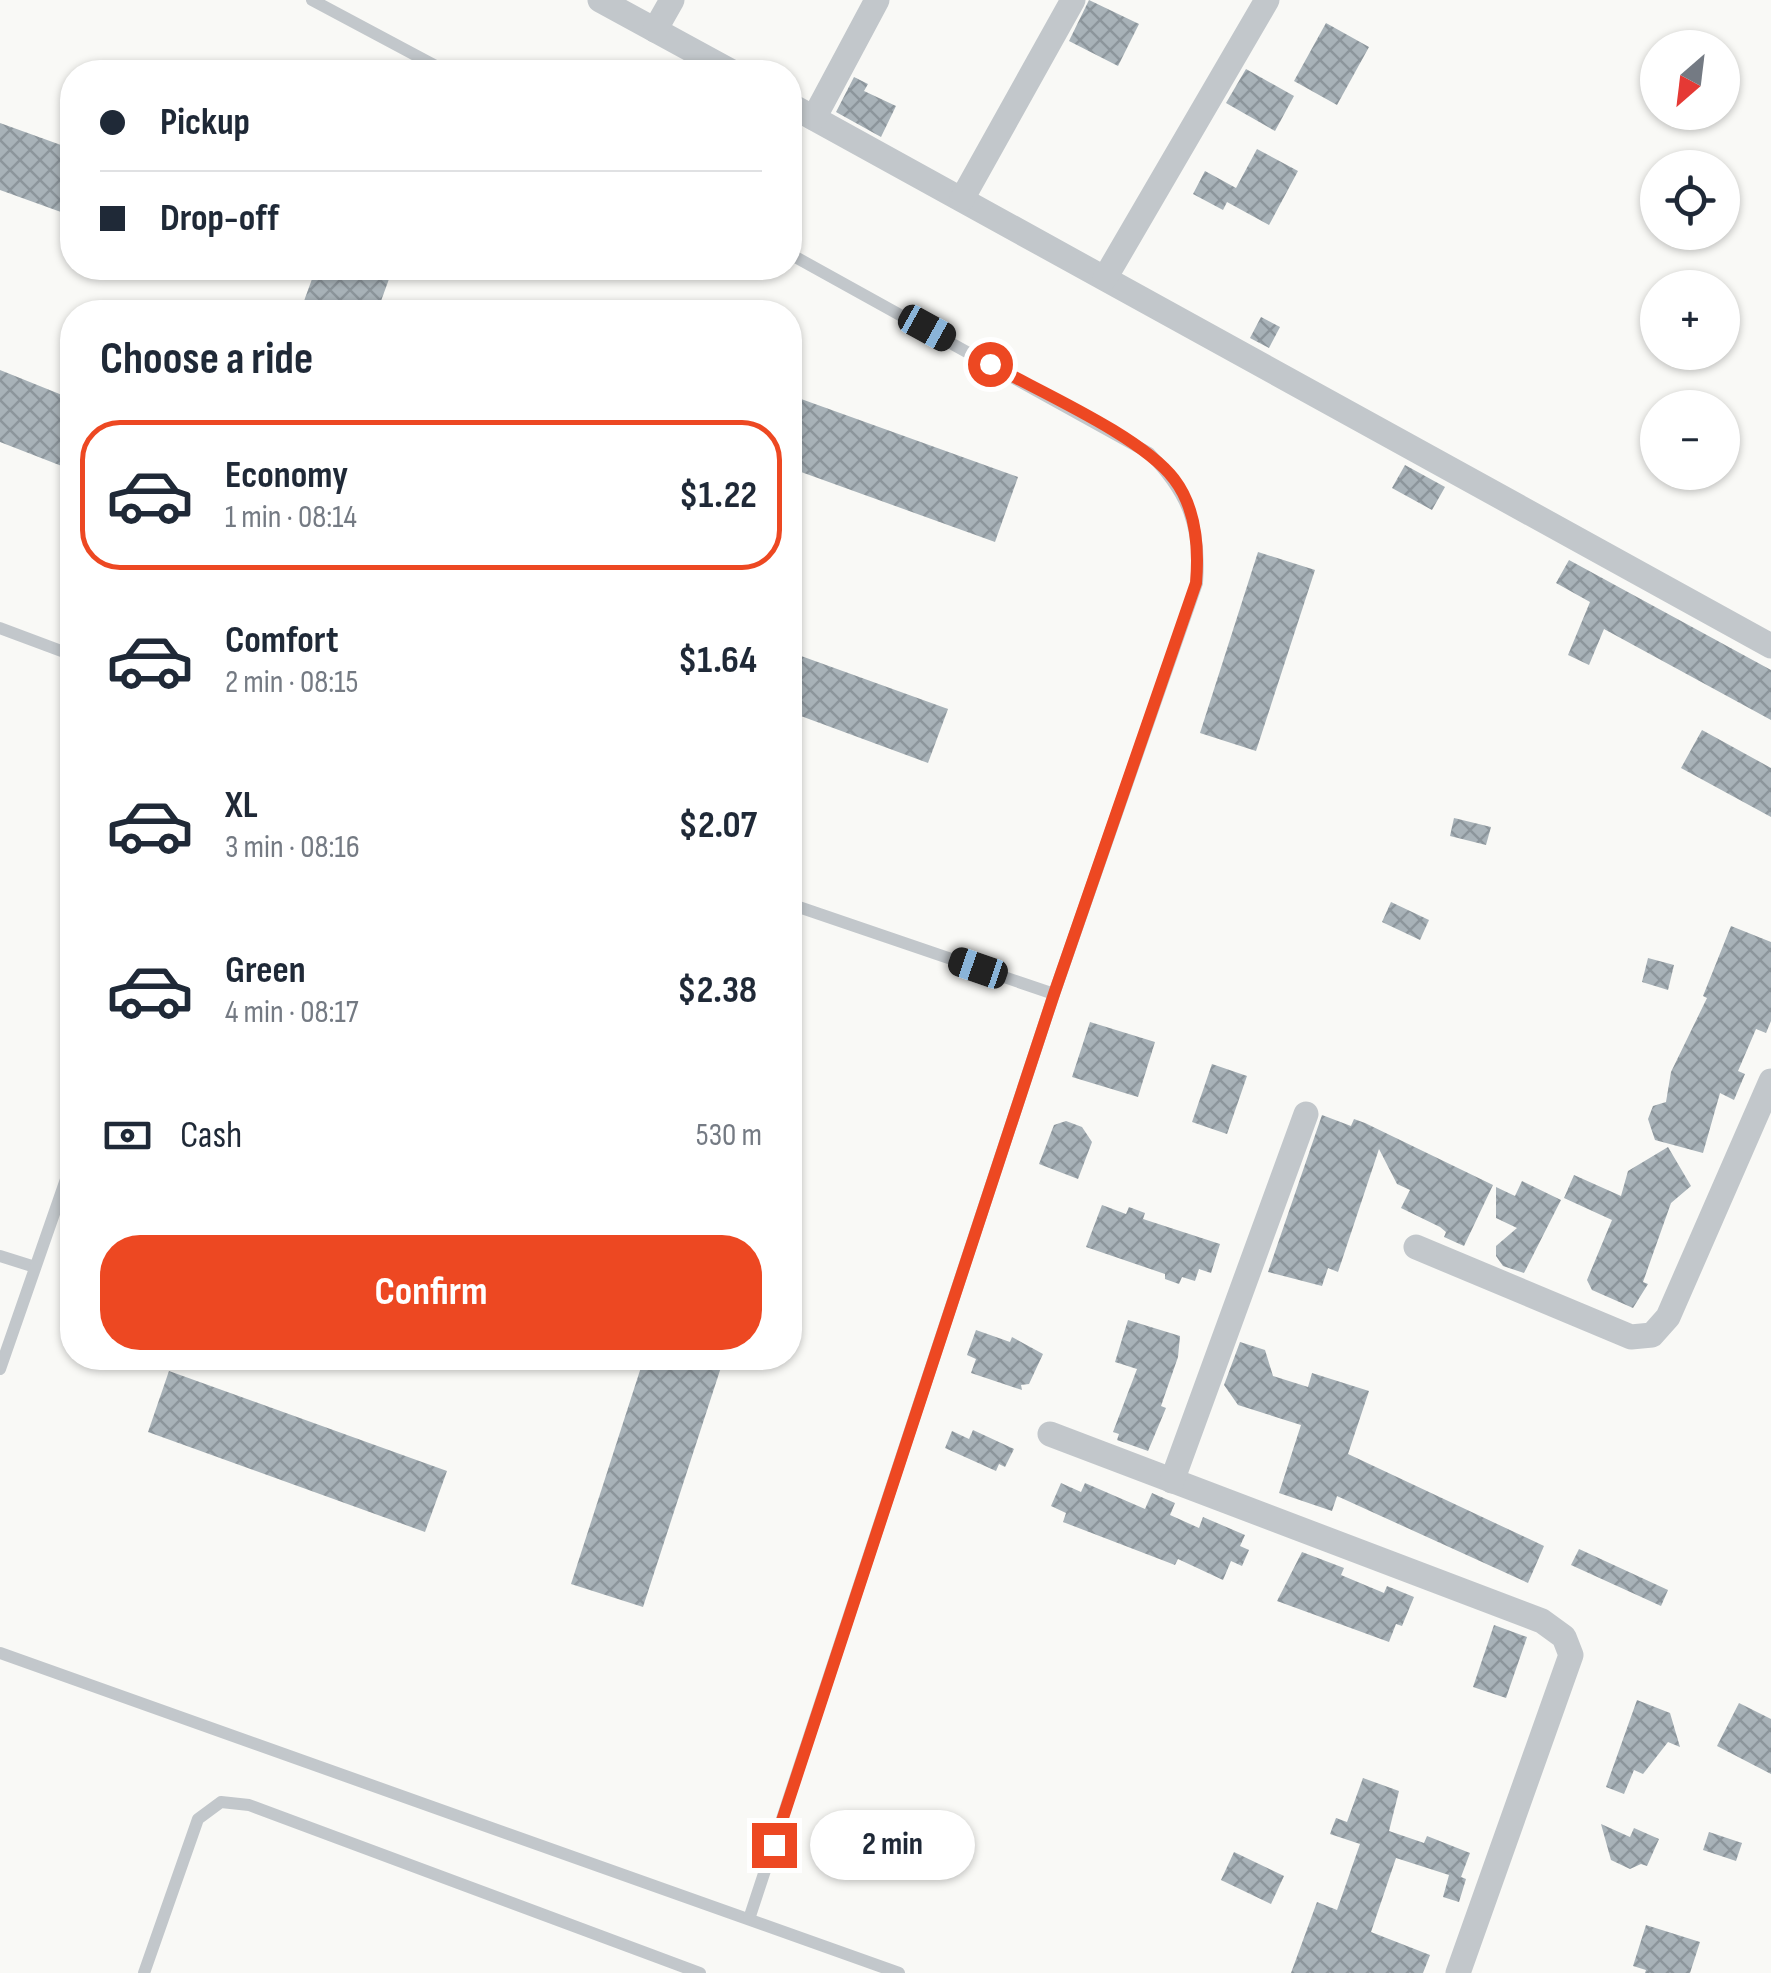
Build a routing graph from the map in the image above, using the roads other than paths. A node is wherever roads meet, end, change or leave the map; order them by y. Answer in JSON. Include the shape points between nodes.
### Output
{"nodes":[{"id":1,"x":312,"y":0,"type":"edge"},
{"id":2,"x":600,"y":0,"type":"edge"},
{"id":3,"x":672,"y":0,"type":"edge"},
{"id":4,"x":876,"y":0,"type":"edge"},
{"id":5,"x":1073,"y":0,"type":"edge"},
{"id":6,"x":1267,"y":0,"type":"edge"},
{"id":7,"x":656,"y":30,"type":"junction"},
{"id":8,"x":424,"y":60,"type":"edge"},
{"id":9,"x":710,"y":60,"type":"edge"},
{"id":10,"x":802,"y":111,"type":"edge"},
{"id":11,"x":814,"y":118,"type":"junction"},
{"id":12,"x":962,"y":199,"type":"junction"},
{"id":13,"x":802,"y":261,"type":"edge"},
{"id":14,"x":1105,"y":278,"type":"junction"},
{"id":15,"x":0,"y":628,"type":"edge"},
{"id":16,"x":1771,"y":646,"type":"edge"},
{"id":17,"x":60,"y":650,"type":"edge"},
{"id":18,"x":802,"y":908,"type":"edge"},
{"id":19,"x":1054,"y":994,"type":"junction"},
{"id":20,"x":1771,"y":1082,"type":"edge"},
{"id":21,"x":1306,"y":1114,"type":"dead end"},
{"id":22,"x":60,"y":1197,"type":"edge"},
{"id":23,"x":1416,"y":1248,"type":"dead end"},
{"id":24,"x":0,"y":1256,"type":"edge"},
{"id":25,"x":36,"y":1267,"type":"junction"},
{"id":26,"x":0,"y":1369,"type":"edge"},
{"id":27,"x":1050,"y":1434,"type":"dead end"},
{"id":28,"x":1172,"y":1480,"type":"junction"},
{"id":29,"x":0,"y":1653,"type":"edge"},
{"id":30,"x":750,"y":1919,"type":"junction"},
{"id":31,"x":697,"y":1972,"type":"edge"},
{"id":32,"x":144,"y":1973,"type":"edge"},
{"id":33,"x":899,"y":1973,"type":"edge"},
{"id":34,"x":1458,"y":1973,"type":"edge"}],
"edges":[{"from":1,"to":8,"type":"lane"},
{"from":2,"to":7,"type":"street"},
{"from":3,"to":7,"type":"street"},
{"from":4,"to":11,"type":"street"},
{"from":5,"to":12,"type":"street"},
{"from":6,"to":14,"type":"street"},
{"from":7,"to":9,"type":"street"},
{"from":10,"to":11,"type":"street"},
{"from":11,"to":12,"type":"street"},
{"from":12,"to":14,"type":"street"},
{"from":13,"to":19,"type":"lane","via":[[1148,453],[1176,480],[1188,509],[1200,544],[1196,583]]},
{"from":14,"to":16,"type":"street"},
{"from":15,"to":17,"type":"lane"},
{"from":18,"to":19,"type":"lane"},
{"from":19,"to":30,"type":"lane"},
{"from":20,"to":23,"type":"street","via":[[1668,1317],[1652,1336],[1632,1337]]},
{"from":21,"to":28,"type":"street"},
{"from":22,"to":25,"type":"lane"},
{"from":24,"to":25,"type":"lane"},
{"from":25,"to":26,"type":"lane"},
{"from":27,"to":28,"type":"street"},
{"from":28,"to":34,"type":"street","via":[[1542,1622],[1564,1637],[1571,1656]]},
{"from":29,"to":30,"type":"lane"},
{"from":30,"to":33,"type":"lane"},
{"from":31,"to":32,"type":"lane","via":[[249,1805],[222,1802],[198,1819]]}]}
